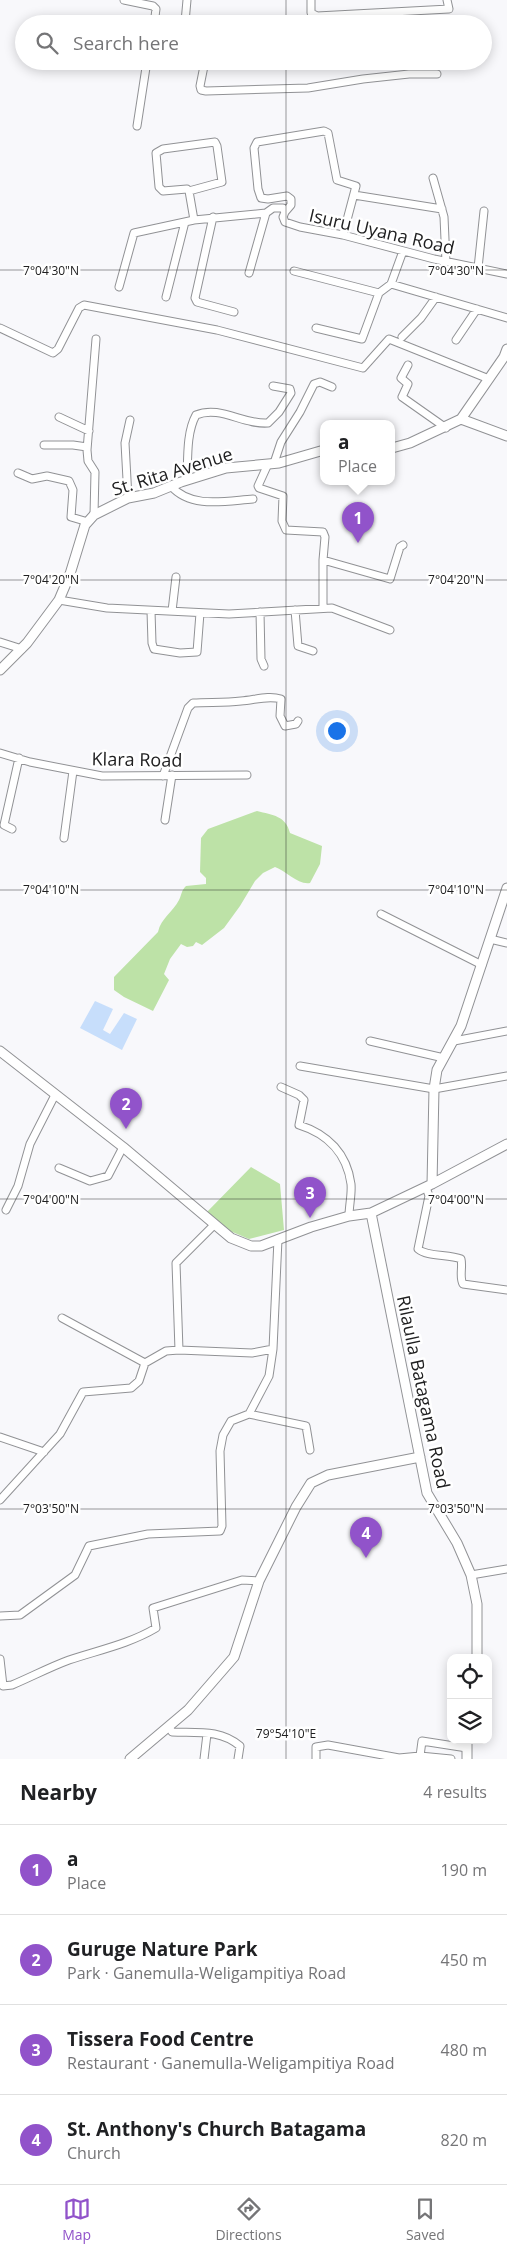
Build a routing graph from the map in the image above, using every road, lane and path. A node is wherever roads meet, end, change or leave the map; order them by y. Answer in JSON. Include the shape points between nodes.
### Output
{"nodes":[{"id":1,"x":124,"y":0,"type":"edge"},
{"id":2,"x":187,"y":0,"type":"edge"},
{"id":3,"x":311,"y":0,"type":"edge"},
{"id":4,"x":448,"y":0,"type":"edge"},
{"id":5,"x":155,"y":15,"type":"edge"},
{"id":6,"x":185,"y":15,"type":"edge"},
{"id":7,"x":315,"y":15,"type":"edge"},
{"id":8,"x":336,"y":15,"type":"edge"},
{"id":9,"x":146,"y":70,"type":"edge"},
{"id":10,"x":203,"y":70,"type":"edge"},
{"id":11,"x":437,"y":74,"type":"dead end"},
{"id":12,"x":137,"y":126,"type":"dead end"},
{"id":13,"x":433,"y":178,"type":"dead end"},
{"id":14,"x":189,"y":191,"type":"junction"},
{"id":15,"x":354,"y":195,"type":"junction"},
{"id":16,"x":442,"y":209,"type":"junction"},
{"id":17,"x":484,"y":211,"type":"dead end"},
{"id":18,"x":266,"y":213,"type":"junction"},
{"id":19,"x":284,"y":215,"type":"junction"},
{"id":20,"x":214,"y":217,"type":"junction"},
{"id":21,"x":194,"y":220,"type":"junction"},
{"id":22,"x":185,"y":222,"type":"junction"},
{"id":23,"x":343,"y":234,"type":"junction"},
{"id":24,"x":403,"y":251,"type":"junction"},
{"id":25,"x":446,"y":262,"type":"junction"},
{"id":26,"x":478,"y":268,"type":"junction"},
{"id":27,"x":294,"y":271,"type":"dead end"},
{"id":28,"x":249,"y":273,"type":"dead end"},
{"id":29,"x":507,"y":274,"type":"edge"},
{"id":30,"x":391,"y":284,"type":"junction"},
{"id":31,"x":119,"y":287,"type":"dead end"},
{"id":32,"x":379,"y":293,"type":"junction"},
{"id":33,"x":166,"y":297,"type":"dead end"},
{"id":34,"x":436,"y":297,"type":"junction"},
{"id":35,"x":477,"y":309,"type":"junction"},
{"id":36,"x":234,"y":312,"type":"dead end"},
{"id":37,"x":507,"y":318,"type":"edge"},
{"id":38,"x":316,"y":328,"type":"dead end"},
{"id":39,"x":0,"y":329,"type":"edge"},
{"id":40,"x":402,"y":338,"type":"dead end"},
{"id":41,"x":96,"y":340,"type":"dead end"},
{"id":42,"x":456,"y":340,"type":"dead end"},
{"id":43,"x":507,"y":349,"type":"edge"},
{"id":44,"x":408,"y":365,"type":"dead end"},
{"id":45,"x":489,"y":379,"type":"junction"},
{"id":46,"x":273,"y":386,"type":"dead end"},
{"id":47,"x":332,"y":387,"type":"dead end"},
{"id":48,"x":59,"y":417,"type":"dead end"},
{"id":49,"x":461,"y":419,"type":"junction"},
{"id":50,"x":130,"y":420,"type":"dead end"},
{"id":51,"x":446,"y":428,"type":"junction"},
{"id":52,"x":89,"y":430,"type":"junction"},
{"id":53,"x":507,"y":436,"type":"edge"},
{"id":54,"x":44,"y":446,"type":"dead end"},
{"id":55,"x":87,"y":447,"type":"junction"},
{"id":56,"x":395,"y":447,"type":"edge"},
{"id":57,"x":320,"y":451,"type":"edge"},
{"id":58,"x":271,"y":464,"type":"junction"},
{"id":59,"x":18,"y":473,"type":"dead end"},
{"id":60,"x":187,"y":480,"type":"junction"},
{"id":61,"x":171,"y":486,"type":"junction"},
{"id":62,"x":128,"y":498,"type":"junction"},
{"id":63,"x":252,"y":499,"type":"dead end"},
{"id":64,"x":91,"y":518,"type":"junction"},
{"id":65,"x":403,"y":545,"type":"dead end"},
{"id":66,"x":323,"y":560,"type":"junction"},
{"id":67,"x":176,"y":577,"type":"dead end"},
{"id":68,"x":58,"y":600,"type":"junction"},
{"id":69,"x":324,"y":608,"type":"junction"},
{"id":70,"x":295,"y":610,"type":"junction"},
{"id":71,"x":151,"y":611,"type":"junction"},
{"id":72,"x":172,"y":611,"type":"junction"},
{"id":73,"x":200,"y":612,"type":"junction"},
{"id":74,"x":260,"y":612,"type":"junction"},
{"id":75,"x":390,"y":630,"type":"dead end"},
{"id":76,"x":0,"y":642,"type":"edge"},
{"id":77,"x":22,"y":649,"type":"junction"},
{"id":78,"x":313,"y":650,"type":"dead end"},
{"id":79,"x":264,"y":666,"type":"dead end"},
{"id":80,"x":0,"y":670,"type":"edge"},
{"id":81,"x":298,"y":721,"type":"dead end"},
{"id":82,"x":0,"y":753,"type":"edge"},
{"id":83,"x":19,"y":758,"type":"junction"},
{"id":84,"x":72,"y":771,"type":"junction"},
{"id":85,"x":172,"y":775,"type":"junction"},
{"id":86,"x":246,"y":775,"type":"dead end"},
{"id":87,"x":163,"y":776,"type":"junction"},
{"id":88,"x":165,"y":820,"type":"dead end"},
{"id":89,"x":12,"y":829,"type":"dead end"},
{"id":90,"x":64,"y":838,"type":"dead end"},
{"id":91,"x":507,"y":888,"type":"edge"},
{"id":92,"x":381,"y":914,"type":"dead end"},
{"id":93,"x":490,"y":939,"type":"junction"},
{"id":94,"x":507,"y":943,"type":"edge"},
{"id":95,"x":482,"y":965,"type":"junction"},
{"id":96,"x":507,"y":1031,"type":"edge"},
{"id":97,"x":454,"y":1040,"type":"junction"},
{"id":98,"x":370,"y":1041,"type":"dead end"},
{"id":99,"x":0,"y":1051,"type":"edge"},
{"id":100,"x":444,"y":1058,"type":"junction"},
{"id":101,"x":300,"y":1066,"type":"dead end"},
{"id":102,"x":507,"y":1076,"type":"edge"},
{"id":103,"x":281,"y":1087,"type":"dead end"},
{"id":104,"x":434,"y":1089,"type":"junction"},
{"id":105,"x":55,"y":1095,"type":"junction"},
{"id":106,"x":507,"y":1144,"type":"edge"},
{"id":107,"x":123,"y":1147,"type":"junction"},
{"id":108,"x":59,"y":1168,"type":"dead end"},
{"id":109,"x":429,"y":1186,"type":"junction"},
{"id":110,"x":6,"y":1210,"type":"dead end"},
{"id":111,"x":371,"y":1212,"type":"junction"},
{"id":112,"x":349,"y":1216,"type":"junction"},
{"id":113,"x":214,"y":1225,"type":"junction"},
{"id":114,"x":278,"y":1238,"type":"junction"},
{"id":115,"x":507,"y":1290,"type":"edge"},
{"id":116,"x":62,"y":1318,"type":"dead end"},
{"id":117,"x":273,"y":1349,"type":"junction"},
{"id":118,"x":179,"y":1350,"type":"junction"},
{"id":119,"x":145,"y":1363,"type":"junction"},
{"id":120,"x":248,"y":1414,"type":"junction"},
{"id":121,"x":0,"y":1437,"type":"edge"},
{"id":122,"x":310,"y":1450,"type":"dead end"},
{"id":123,"x":44,"y":1452,"type":"junction"},
{"id":124,"x":420,"y":1457,"type":"junction"},
{"id":125,"x":0,"y":1500,"type":"edge"},
{"id":126,"x":507,"y":1569,"type":"edge"},
{"id":127,"x":471,"y":1574,"type":"junction"},
{"id":128,"x":259,"y":1581,"type":"junction"},
{"id":129,"x":0,"y":1616,"type":"edge"},
{"id":130,"x":477,"y":1654,"type":"edge"},
{"id":131,"x":0,"y":1659,"type":"edge"},
{"id":132,"x":169,"y":1727,"type":"junction"},
{"id":133,"x":207,"y":1734,"type":"junction"},
{"id":134,"x":447,"y":1743,"type":"edge"},
{"id":135,"x":467,"y":1744,"type":"edge"},
{"id":136,"x":420,"y":1756,"type":"junction"},
{"id":137,"x":130,"y":1759,"type":"edge"},
{"id":138,"x":204,"y":1759,"type":"edge"},
{"id":139,"x":238,"y":1759,"type":"edge"},
{"id":140,"x":316,"y":1759,"type":"edge"},
{"id":141,"x":399,"y":1759,"type":"edge"},
{"id":142,"x":451,"y":1759,"type":"edge"},
{"id":143,"x":467,"y":1759,"type":"edge"}],
"edges":[{"from":1,"to":5,"type":"street","via":[[153,6]]},
{"from":2,"to":6,"type":"street"},
{"from":3,"to":7,"type":"street","via":[[311,13]]},
{"from":4,"to":8,"type":"street","via":[[449,9]]},
{"from":9,"to":12,"type":"street"},
{"from":10,"to":11,"type":"street","via":[[200,86],[204,91],[308,88],[409,74]]},
{"from":13,"to":16,"type":"street"},
{"from":14,"to":14,"type":"street","via":[[162,191],[156,153],[163,149],[215,142],[222,182]]},
{"from":14,"to":21,"type":"street"},
{"from":15,"to":16,"type":"street"},
{"from":15,"to":19,"type":"street","via":[[356,186],[336,180],[328,133],[257,142],[254,148],[258,189],[262,198],[287,196],[291,199]]},
{"from":15,"to":23,"type":"street"},
{"from":16,"to":25,"type":"street","via":[[446,227]]},
{"from":17,"to":26,"type":"street"},
{"from":18,"to":19,"type":"street","via":[[278,207],[283,208]]},
{"from":18,"to":20,"type":"street"},
{"from":18,"to":28,"type":"street"},
{"from":19,"to":23,"type":"street","name":"Isuru Uyana Road","via":[[285,222],[300,227]]},
{"from":20,"to":21,"type":"street"},
{"from":20,"to":36,"type":"street","via":[[195,298],[197,302]]},
{"from":21,"to":22,"type":"street"},
{"from":22,"to":31,"type":"street","via":[[134,233]]},
{"from":22,"to":33,"type":"street"},
{"from":23,"to":24,"type":"street","name":"Isuru Uyana Road"},
{"from":24,"to":25,"type":"street","name":"Isuru Uyana Road"},
{"from":24,"to":30,"type":"street"},
{"from":25,"to":26,"type":"street","name":"Isuru Uyana Road"},
{"from":26,"to":29,"type":"street","name":"Isuru Uyana Road"},
{"from":27,"to":32,"type":"street"},
{"from":30,"to":32,"type":"street"},
{"from":30,"to":34,"type":"street"},
{"from":32,"to":38,"type":"street","via":[[362,339]]},
{"from":34,"to":35,"type":"street"},
{"from":34,"to":40,"type":"street"},
{"from":35,"to":37,"type":"street"},
{"from":35,"to":42,"type":"street"},
{"from":39,"to":45,"type":"street","via":[[53,353],[79,308],[84,305],[217,330],[363,368],[389,339]]},
{"from":41,"to":52,"type":"street"},
{"from":43,"to":45,"type":"street"},
{"from":44,"to":51,"type":"street","via":[[401,378],[408,384],[402,398]]},
{"from":45,"to":49,"type":"street"},
{"from":46,"to":60,"type":"street","via":[[290,389],[291,392],[268,423],[213,411],[196,415],[192,421]]},
{"from":47,"to":58,"type":"street","via":[[320,382],[314,384]]},
{"from":48,"to":52,"type":"street"},
{"from":49,"to":51,"type":"street"},
{"from":49,"to":53,"type":"street"},
{"from":50,"to":62,"type":"street","via":[[125,444]]},
{"from":51,"to":56,"type":"street"},
{"from":52,"to":55,"type":"street"},
{"from":54,"to":55,"type":"street"},
{"from":55,"to":64,"type":"street","via":[[88,461],[95,472]]},
{"from":57,"to":58,"type":"street","name":"St. Rita Avenue"},
{"from":58,"to":60,"type":"street","name":"St. Rita Avenue","via":[[226,468]]},
{"from":58,"to":66,"type":"street","via":[[260,479],[259,488],[283,496],[282,521],[286,530],[323,532]]},
{"from":59,"to":64,"type":"street","via":[[32,479],[47,476],[70,482],[74,497],[71,517]]},
{"from":60,"to":61,"type":"street","name":"St. Rita Avenue"},
{"from":61,"to":62,"type":"street","name":"St. Rita Avenue"},
{"from":61,"to":63,"type":"street","via":[[188,500]]},
{"from":62,"to":64,"type":"street","name":"St. Rita Avenue"},
{"from":64,"to":68,"type":"street"},
{"from":65,"to":66,"type":"street","via":[[390,579]]},
{"from":66,"to":69,"type":"street"},
{"from":67,"to":72,"type":"street"},
{"from":68,"to":71,"type":"street"},
{"from":68,"to":77,"type":"street"},
{"from":69,"to":70,"type":"street"},
{"from":69,"to":75,"type":"street","via":[[332,608]]},
{"from":70,"to":74,"type":"street"},
{"from":70,"to":78,"type":"street","via":[[298,646]]},
{"from":71,"to":72,"type":"street"},
{"from":71,"to":73,"type":"street","via":[[154,649],[180,653],[197,652]]},
{"from":72,"to":73,"type":"street"},
{"from":73,"to":74,"type":"street"},
{"from":74,"to":79,"type":"street","via":[[261,660]]},
{"from":76,"to":77,"type":"street"},
{"from":77,"to":80,"type":"street"},
{"from":81,"to":87,"type":"street","via":[[285,726],[280,716],[281,699],[277,698],[193,704],[188,708]]},
{"from":82,"to":83,"type":"street","name":"Klara Road"},
{"from":83,"to":84,"type":"street","name":"Klara Road"},
{"from":83,"to":89,"type":"street","via":[[4,825]]},
{"from":84,"to":87,"type":"street","name":"Klara Road","via":[[102,776]]},
{"from":84,"to":90,"type":"street"},
{"from":85,"to":86,"type":"street","name":"Klara Road"},
{"from":85,"to":87,"type":"street","name":"Klara Road"},
{"from":85,"to":88,"type":"street"},
{"from":91,"to":93,"type":"street"},
{"from":92,"to":95,"type":"street"},
{"from":93,"to":94,"type":"street"},
{"from":93,"to":95,"type":"street"},
{"from":95,"to":97,"type":"street","via":[[462,1026]]},
{"from":96,"to":97,"type":"street"},
{"from":97,"to":100,"type":"street"},
{"from":98,"to":100,"type":"street"},
{"from":99,"to":105,"type":"street"},
{"from":100,"to":104,"type":"street","via":[[437,1070]]},
{"from":101,"to":104,"type":"street"},
{"from":102,"to":104,"type":"street"},
{"from":103,"to":112,"type":"street","via":[[304,1100],[299,1125],[312,1129],[334,1144],[344,1162],[351,1184]]},
{"from":104,"to":109,"type":"street"},
{"from":105,"to":107,"type":"street"},
{"from":105,"to":110,"type":"street","via":[[30,1144],[18,1186]]},
{"from":106,"to":109,"type":"street"},
{"from":107,"to":108,"type":"street","via":[[108,1176],[90,1181]]},
{"from":107,"to":113,"type":"street"},
{"from":109,"to":111,"type":"street"},
{"from":109,"to":115,"type":"street","via":[[418,1249],[461,1259],[463,1284]]},
{"from":111,"to":112,"type":"street"},
{"from":111,"to":124,"type":"street","name":"Rilaulla Batagama Road"},
{"from":112,"to":114,"type":"street"},
{"from":113,"to":114,"type":"street","via":[[231,1238],[251,1246],[261,1246]]},
{"from":113,"to":118,"type":"street","via":[[176,1263]]},
{"from":114,"to":117,"type":"street"},
{"from":116,"to":119,"type":"street"},
{"from":117,"to":118,"type":"street","via":[[252,1353]]},
{"from":117,"to":120,"type":"street","via":[[269,1376]]},
{"from":118,"to":119,"type":"street","via":[[166,1352]]},
{"from":119,"to":123,"type":"street","via":[[139,1381],[131,1388],[83,1392],[60,1434]]},
{"from":120,"to":122,"type":"street","via":[[306,1426]]},
{"from":120,"to":129,"type":"street","via":[[231,1422],[223,1435],[220,1531],[148,1534],[89,1546],[75,1575],[20,1616]]},
{"from":121,"to":123,"type":"street"},
{"from":123,"to":125,"type":"street"},
{"from":124,"to":127,"type":"street","name":"Rilaulla Batagama Road","via":[[426,1493],[458,1542]]},
{"from":124,"to":128,"type":"street","via":[[328,1475],[311,1483]]},
{"from":126,"to":127,"type":"street"},
{"from":127,"to":130,"type":"street","name":"Rilaulla Batagama Road","via":[[477,1604]]},
{"from":128,"to":131,"type":"street","via":[[242,1580],[153,1608],[156,1628],[149,1632],[112,1648],[68,1661],[12,1686],[3,1686]]},
{"from":128,"to":132,"type":"street","via":[[234,1657]]},
{"from":132,"to":133,"type":"street","via":[[172,1732]]},
{"from":132,"to":137,"type":"street"},
{"from":133,"to":138,"type":"street"},
{"from":133,"to":139,"type":"street","via":[[218,1733],[231,1738],[240,1746]]},
{"from":134,"to":136,"type":"street","via":[[422,1742]]},
{"from":135,"to":143,"type":"street"},
{"from":136,"to":141,"type":"street"},
{"from":136,"to":142,"type":"street"},
{"from":140,"to":141,"type":"street","via":[[316,1747],[328,1745]]}]}
